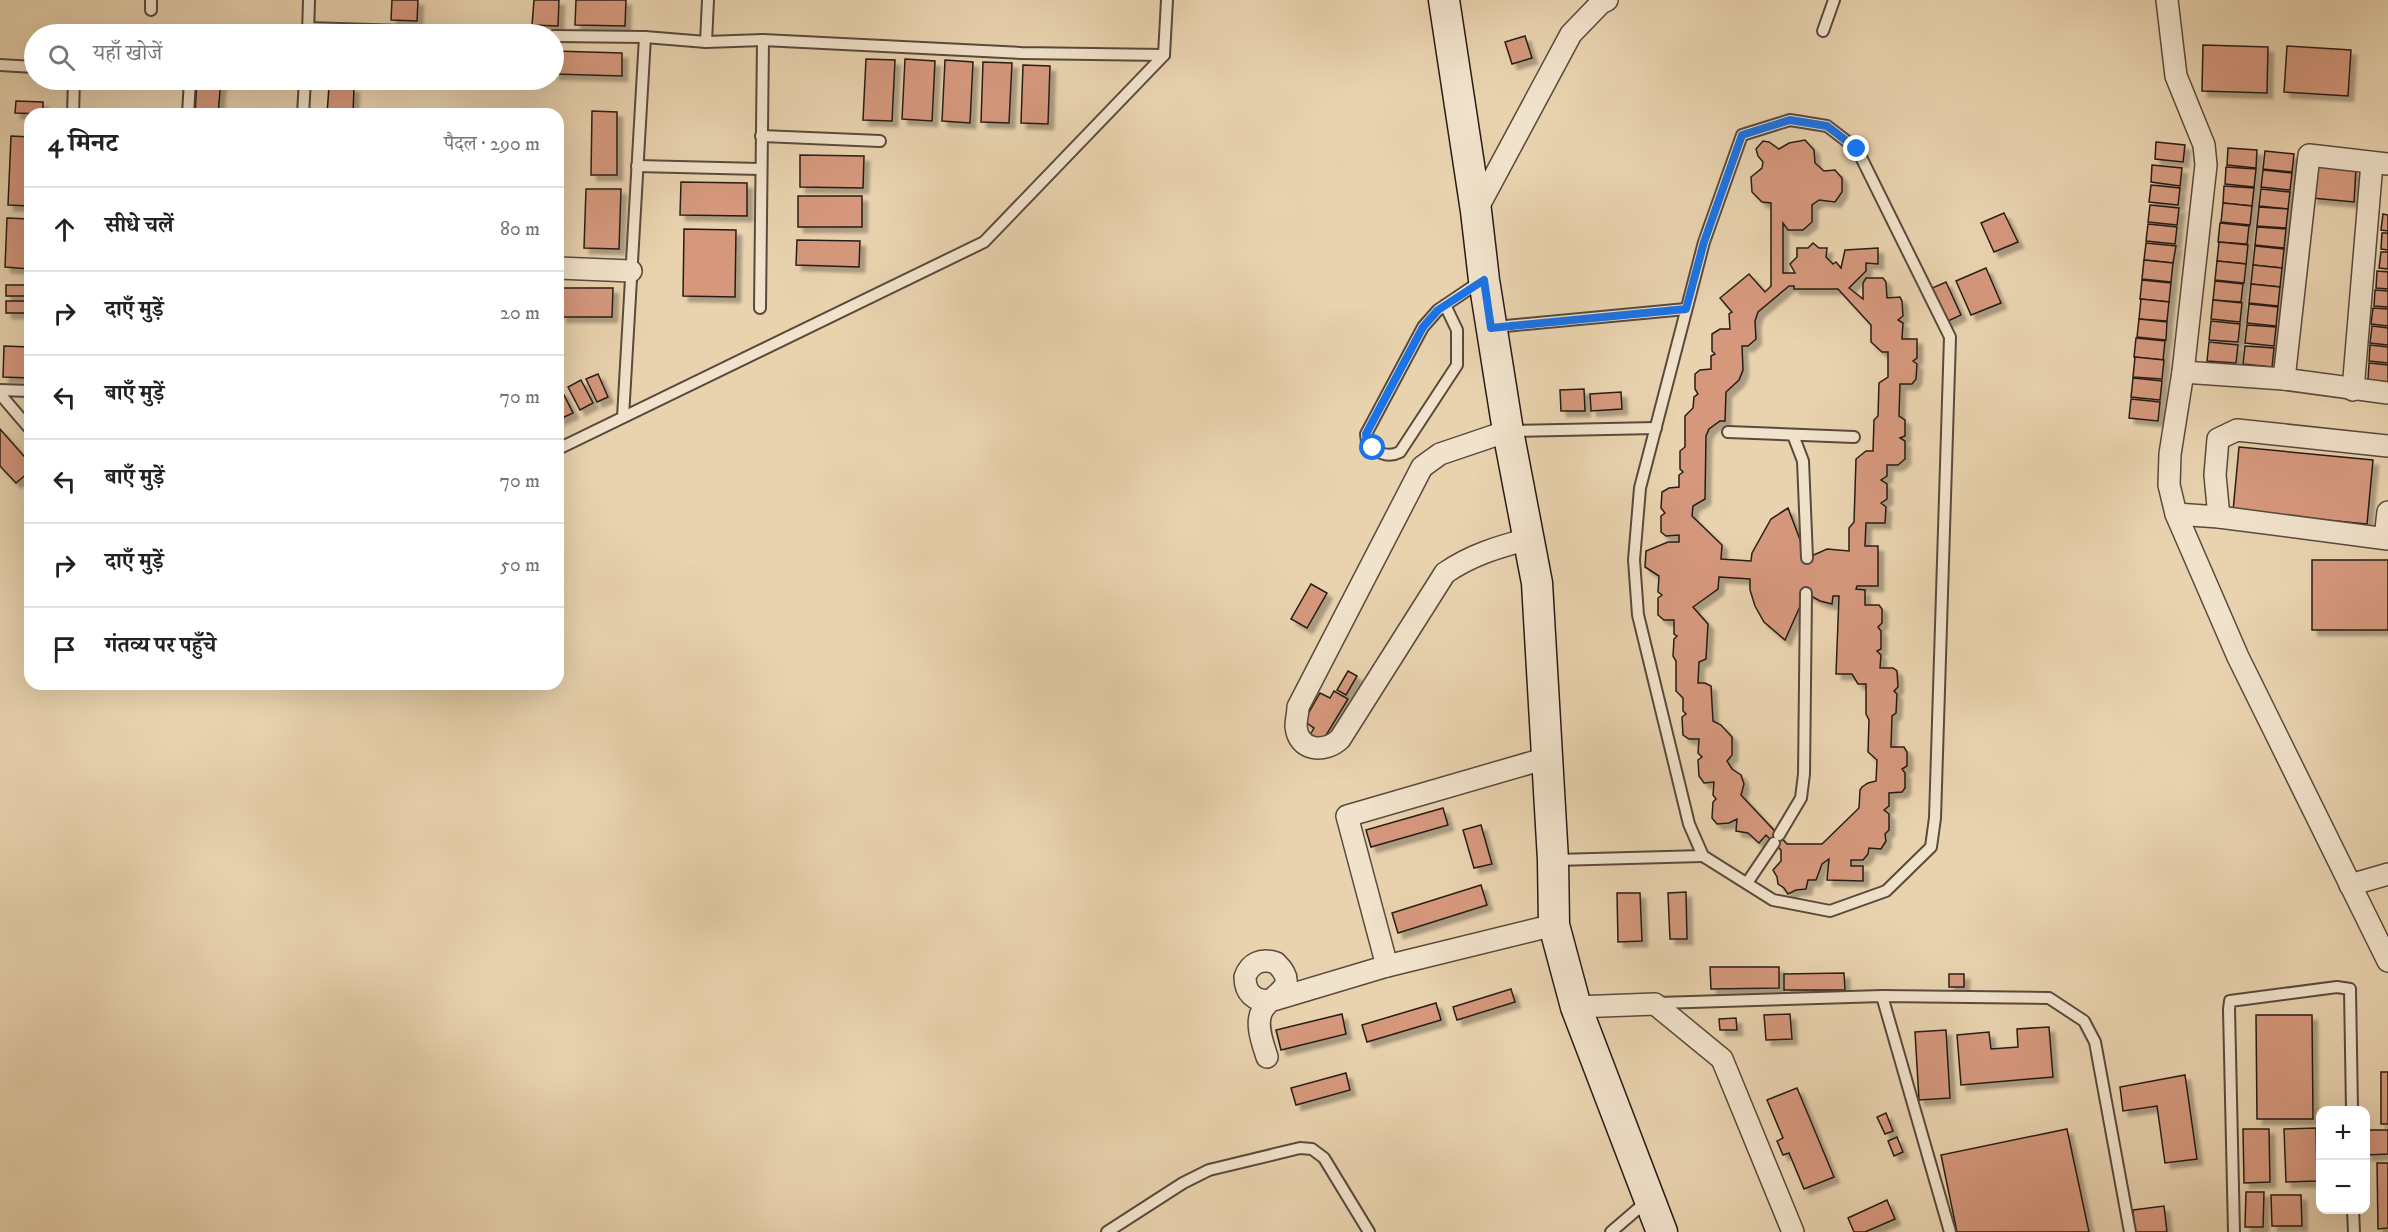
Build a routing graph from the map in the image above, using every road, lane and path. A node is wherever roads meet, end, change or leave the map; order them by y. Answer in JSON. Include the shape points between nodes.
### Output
{"nodes":[{"id":1,"x":309,"y":0,"type":"edge"},
{"id":2,"x":708,"y":0,"type":"edge"},
{"id":3,"x":1167,"y":0,"type":"edge"},
{"id":4,"x":1443,"y":0,"type":"edge"},
{"id":5,"x":1607,"y":0,"type":"edge"},
{"id":6,"x":1834,"y":0,"type":"edge"},
{"id":7,"x":2167,"y":0,"type":"edge"},
{"id":8,"x":308,"y":24,"type":"edge"},
{"id":9,"x":1823,"y":31,"type":"dead end"},
{"id":10,"x":564,"y":36,"type":"edge"},
{"id":11,"x":645,"y":37,"type":"junction"},
{"id":12,"x":763,"y":40,"type":"junction"},
{"id":13,"x":706,"y":42,"type":"junction"},
{"id":14,"x":1164,"y":55,"type":"junction"},
{"id":15,"x":0,"y":65,"type":"edge"},
{"id":16,"x":24,"y":66,"type":"edge"},
{"id":17,"x":74,"y":90,"type":"edge"},
{"id":18,"x":189,"y":90,"type":"edge"},
{"id":19,"x":304,"y":90,"type":"edge"},
{"id":20,"x":73,"y":108,"type":"edge"},
{"id":21,"x":188,"y":108,"type":"edge"},
{"id":22,"x":303,"y":108,"type":"edge"},
{"id":23,"x":761,"y":136,"type":"junction"},
{"id":24,"x":880,"y":141,"type":"dead end"},
{"id":25,"x":2380,"y":164,"type":"edge"},
{"id":26,"x":637,"y":166,"type":"junction"},
{"id":27,"x":760,"y":168,"type":"junction"},
{"id":28,"x":1476,"y":211,"type":"junction"},
{"id":29,"x":564,"y":268,"type":"edge"},
{"id":30,"x":631,"y":271,"type":"junction"},
{"id":31,"x":1484,"y":280,"type":"junction"},
{"id":32,"x":1445,"y":305,"type":"junction"},
{"id":33,"x":760,"y":308,"type":"dead end"},
{"id":34,"x":1686,"y":309,"type":"junction"},
{"id":35,"x":1491,"y":328,"type":"junction"},
{"id":36,"x":2183,"y":372,"type":"junction"},
{"id":37,"x":2284,"y":379,"type":"junction"},
{"id":38,"x":2353,"y":390,"type":"junction"},
{"id":39,"x":0,"y":392,"type":"edge"},
{"id":40,"x":24,"y":392,"type":"edge"},
{"id":41,"x":2388,"y":393,"type":"edge"},
{"id":42,"x":622,"y":417,"type":"junction"},
{"id":43,"x":24,"y":422,"type":"edge"},
{"id":44,"x":1656,"y":428,"type":"junction"},
{"id":45,"x":1508,"y":431,"type":"junction"},
{"id":46,"x":1728,"y":432,"type":"dead end"},
{"id":47,"x":1793,"y":435,"type":"junction"},
{"id":48,"x":1854,"y":437,"type":"dead end"},
{"id":49,"x":564,"y":446,"type":"edge"},
{"id":50,"x":2388,"y":446,"type":"edge"},
{"id":51,"x":2388,"y":512,"type":"edge"},
{"id":52,"x":2176,"y":514,"type":"junction"},
{"id":53,"x":2219,"y":517,"type":"junction"},
{"id":54,"x":1528,"y":539,"type":"junction"},
{"id":55,"x":2386,"y":539,"type":"edge"},
{"id":56,"x":1807,"y":558,"type":"dead end"},
{"id":57,"x":1806,"y":593,"type":"dead end"},
{"id":58,"x":1547,"y":758,"type":"junction"},
{"id":59,"x":1703,"y":856,"type":"junction"},
{"id":60,"x":1553,"y":860,"type":"junction"},
{"id":61,"x":2388,"y":874,"type":"edge"},
{"id":62,"x":1747,"y":883,"type":"junction"},
{"id":63,"x":2350,"y":885,"type":"junction"},
{"id":64,"x":1554,"y":925,"type":"junction"},
{"id":65,"x":2388,"y":961,"type":"edge"},
{"id":66,"x":1387,"y":966,"type":"junction"},
{"id":67,"x":1882,"y":996,"type":"junction"},
{"id":68,"x":1655,"y":1004,"type":"junction"},
{"id":69,"x":1576,"y":1007,"type":"junction"},
{"id":70,"x":1267,"y":1057,"type":"dead end"},
{"id":71,"x":2352,"y":1106,"type":"edge"},
{"id":72,"x":1649,"y":1199,"type":"junction"},
{"id":73,"x":2354,"y":1214,"type":"edge"},
{"id":74,"x":1107,"y":1232,"type":"edge"},
{"id":75,"x":1369,"y":1232,"type":"edge"},
{"id":76,"x":1611,"y":1232,"type":"edge"},
{"id":77,"x":1662,"y":1232,"type":"edge"},
{"id":78,"x":1793,"y":1232,"type":"edge"},
{"id":79,"x":1950,"y":1232,"type":"edge"},
{"id":80,"x":2130,"y":1232,"type":"edge"},
{"id":81,"x":2234,"y":1232,"type":"edge"},
{"id":82,"x":2354,"y":1232,"type":"edge"}],
"edges":[{"from":1,"to":8,"type":"lane"},
{"from":2,"to":13,"type":"lane"},
{"from":3,"to":14,"type":"lane"},
{"from":4,"to":28,"type":"street"},
{"from":5,"to":28,"type":"street","via":[[1571,34]]},
{"from":6,"to":9,"type":"lane"},
{"from":7,"to":36,"type":"street","via":[[2176,76],[2204,144],[2206,165]]},
{"from":10,"to":11,"type":"lane"},
{"from":11,"to":13,"type":"lane"},
{"from":11,"to":26,"type":"lane"},
{"from":12,"to":13,"type":"lane"},
{"from":12,"to":14,"type":"lane","via":[[1021,53]]},
{"from":12,"to":23,"type":"lane"},
{"from":14,"to":42,"type":"lane","via":[[984,242]]},
{"from":15,"to":16,"type":"lane"},
{"from":17,"to":20,"type":"lane"},
{"from":18,"to":21,"type":"lane"},
{"from":19,"to":22,"type":"lane"},
{"from":23,"to":24,"type":"lane"},
{"from":23,"to":27,"type":"lane"},
{"from":25,"to":37,"type":"street","via":[[2309,154]]},
{"from":25,"to":38,"type":"street"},
{"from":26,"to":27,"type":"lane"},
{"from":26,"to":30,"type":"lane"},
{"from":27,"to":33,"type":"lane"},
{"from":28,"to":31,"type":"street"},
{"from":29,"to":30,"type":"street"},
{"from":30,"to":42,"type":"lane"},
{"from":31,"to":32,"type":"lane"},
{"from":31,"to":35,"type":"street"},
{"from":32,"to":32,"type":"lane","via":[[1423,327],[1366,434],[1367,442],[1382,454],[1392,456],[1400,452],[1457,365],[1457,330]]},
{"from":34,"to":35,"type":"lane"},
{"from":34,"to":44,"type":"lane"},
{"from":34,"to":62,"type":"lane","via":[[1704,242],[1742,135],[1790,120],[1827,126],[1857,149],[1950,337],[1931,848],[1886,891],[1830,911],[1773,900]]},
{"from":35,"to":45,"type":"street"},
{"from":36,"to":37,"type":"street"},
{"from":36,"to":52,"type":"street","via":[[2170,454],[2169,485]]},
{"from":37,"to":38,"type":"street"},
{"from":38,"to":41,"type":"street"},
{"from":39,"to":40,"type":"lane"},
{"from":39,"to":43,"type":"lane"},
{"from":42,"to":49,"type":"lane"},
{"from":44,"to":45,"type":"lane"},
{"from":44,"to":59,"type":"lane","via":[[1640,488],[1634,560],[1638,615],[1689,824]]},
{"from":45,"to":54,"type":"street"},
{"from":45,"to":54,"type":"street","via":[[1440,454],[1422,467],[1299,707],[1296,725],[1306,745],[1320,749],[1331,747],[1340,739],[1445,573],[1490,549]]},
{"from":46,"to":47,"type":"lane"},
{"from":47,"to":48,"type":"lane"},
{"from":47,"to":56,"type":"lane","via":[[1803,461]]},
{"from":50,"to":53,"type":"street","via":[[2231,432],[2218,439],[2215,475]]},
{"from":51,"to":55,"type":"street"},
{"from":52,"to":53,"type":"street"},
{"from":52,"to":63,"type":"street","via":[[2238,657]]},
{"from":53,"to":55,"type":"street"},
{"from":54,"to":58,"type":"street","via":[[1537,583]]},
{"from":57,"to":62,"type":"lane","via":[[1801,798]]},
{"from":58,"to":60,"type":"street"},
{"from":58,"to":66,"type":"street","via":[[1347,816]]},
{"from":59,"to":60,"type":"lane"},
{"from":59,"to":62,"type":"lane"},
{"from":60,"to":64,"type":"street"},
{"from":61,"to":63,"type":"street"},
{"from":63,"to":65,"type":"street"},
{"from":64,"to":66,"type":"street"},
{"from":64,"to":69,"type":"street"},
{"from":66,"to":70,"type":"street","via":[[1270,1001],[1260,1018]]},
{"from":67,"to":68,"type":"lane"},
{"from":67,"to":79,"type":"lane"},
{"from":67,"to":80,"type":"lane","via":[[2049,998],[2084,1021],[2095,1042]]},
{"from":68,"to":69,"type":"street"},
{"from":68,"to":78,"type":"street","via":[[1722,1059]]},
{"from":69,"to":72,"type":"street"},
{"from":71,"to":81,"type":"lane","via":[[2350,989],[2337,987],[2230,1001]]},
{"from":72,"to":76,"type":"lane"},
{"from":72,"to":77,"type":"street"},
{"from":73,"to":82,"type":"lane"},
{"from":74,"to":75,"type":"lane","via":[[1209,1170],[1300,1148],[1312,1149],[1324,1158]]}]}
